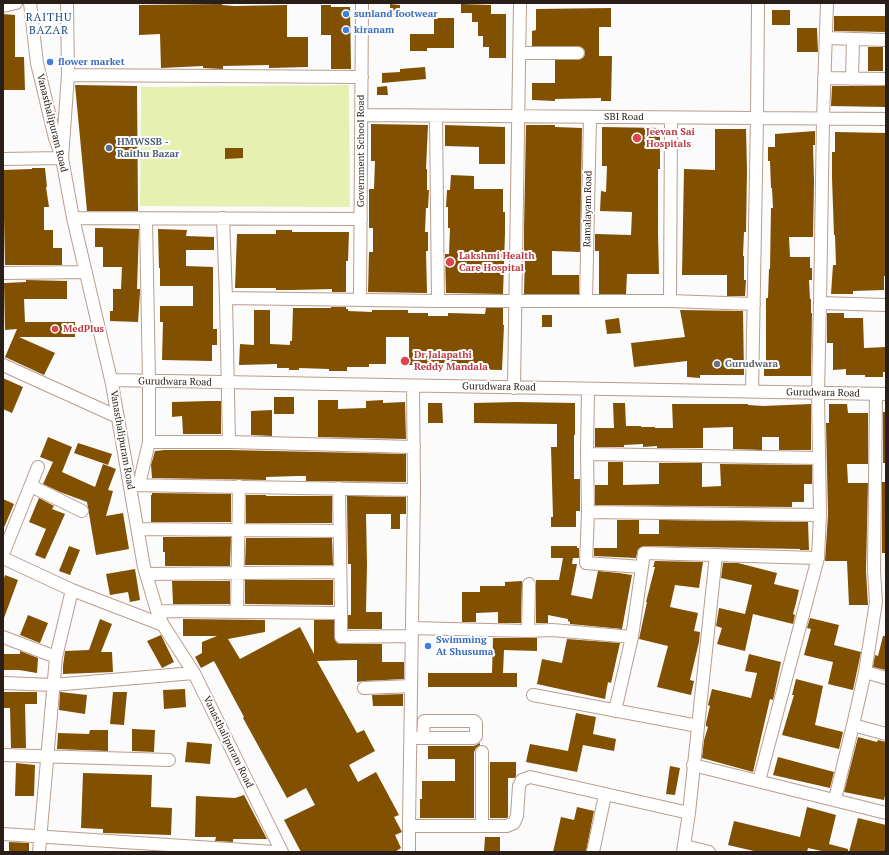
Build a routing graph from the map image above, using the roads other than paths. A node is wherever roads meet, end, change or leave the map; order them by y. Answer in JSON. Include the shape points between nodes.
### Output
{"nodes":[{"id":1,"x":16,"y":3,"type":"edge"},
{"id":2,"x":30,"y":3,"type":"edge"},
{"id":3,"x":67,"y":3,"type":"edge"},
{"id":4,"x":362,"y":3,"type":"edge"},
{"id":5,"x":520,"y":3,"type":"edge"},
{"id":6,"x":758,"y":3,"type":"edge"},
{"id":7,"x":827,"y":3,"type":"edge"},
{"id":8,"x":3,"y":6,"type":"edge"},
{"id":9,"x":826,"y":38,"type":"junction"},
{"id":10,"x":853,"y":39,"type":"junction"},
{"id":11,"x":886,"y":40,"type":"edge"},
{"id":12,"x":519,"y":53,"type":"junction"},
{"id":13,"x":578,"y":53,"type":"dead end"},
{"id":14,"x":68,"y":75,"type":"junction"},
{"id":15,"x":362,"y":77,"type":"junction"},
{"id":16,"x":824,"y":78,"type":"junction"},
{"id":17,"x":852,"y":79,"type":"junction"},
{"id":18,"x":886,"y":79,"type":"edge"},
{"id":19,"x":362,"y":115,"type":"junction"},
{"id":20,"x":436,"y":116,"type":"junction"},
{"id":21,"x":518,"y":116,"type":"junction"},
{"id":22,"x":590,"y":117,"type":"junction"},
{"id":23,"x":671,"y":118,"type":"junction"},
{"id":24,"x":757,"y":118,"type":"junction"},
{"id":25,"x":823,"y":119,"type":"junction"},
{"id":26,"x":886,"y":119,"type":"edge"},
{"id":27,"x":62,"y":158,"type":"junction"},
{"id":28,"x":3,"y":159,"type":"edge"},
{"id":29,"x":73,"y":218,"type":"junction"},
{"id":30,"x":223,"y":218,"type":"junction"},
{"id":31,"x":146,"y":219,"type":"junction"},
{"id":32,"x":361,"y":219,"type":"junction"},
{"id":33,"x":86,"y":272,"type":"junction"},
{"id":34,"x":3,"y":273,"type":"edge"},
{"id":35,"x":226,"y":298,"type":"junction"},
{"id":36,"x":360,"y":300,"type":"junction"},
{"id":37,"x":515,"y":300,"type":"junction"},
{"id":38,"x":670,"y":300,"type":"junction"},
{"id":39,"x":438,"y":301,"type":"junction"},
{"id":40,"x":586,"y":301,"type":"junction"},
{"id":41,"x":754,"y":304,"type":"junction"},
{"id":42,"x":820,"y":304,"type":"junction"},
{"id":43,"x":886,"y":306,"type":"edge"},
{"id":44,"x":3,"y":365,"type":"edge"},
{"id":45,"x":111,"y":380,"type":"junction"},
{"id":46,"x":149,"y":381,"type":"junction"},
{"id":47,"x":227,"y":382,"type":"junction"},
{"id":48,"x":414,"y":386,"type":"junction"},
{"id":49,"x":514,"y":388,"type":"junction"},
{"id":50,"x":588,"y":389,"type":"junction"},
{"id":51,"x":752,"y":392,"type":"junction"},
{"id":52,"x":818,"y":393,"type":"junction"},
{"id":53,"x":881,"y":394,"type":"edge"},
{"id":54,"x":118,"y":417,"type":"junction"},
{"id":55,"x":149,"y":442,"type":"junction"},
{"id":56,"x":229,"y":442,"type":"junction"},
{"id":57,"x":414,"y":447,"type":"junction"},
{"id":58,"x":586,"y":454,"type":"junction"},
{"id":59,"x":819,"y":458,"type":"junction"},
{"id":60,"x":881,"y":458,"type":"edge"},
{"id":61,"x":38,"y":467,"type":"dead end"},
{"id":62,"x":135,"y":485,"type":"junction"},
{"id":63,"x":31,"y":486,"type":"junction"},
{"id":64,"x":239,"y":486,"type":"junction"},
{"id":65,"x":339,"y":488,"type":"junction"},
{"id":66,"x":414,"y":490,"type":"junction"},
{"id":67,"x":82,"y":510,"type":"dead end"},
{"id":68,"x":588,"y":512,"type":"junction"},
{"id":69,"x":820,"y":515,"type":"junction"},
{"id":70,"x":880,"y":517,"type":"edge"},
{"id":71,"x":138,"y":529,"type":"junction"},
{"id":72,"x":238,"y":531,"type":"junction"},
{"id":73,"x":339,"y":531,"type":"junction"},
{"id":74,"x":3,"y":554,"type":"edge"},
{"id":75,"x":716,"y":555,"type":"junction"},
{"id":76,"x":3,"y":558,"type":"edge"},
{"id":77,"x":818,"y":558,"type":"junction"},
{"id":78,"x":642,"y":567,"type":"junction"},
{"id":79,"x":880,"y":571,"type":"edge"},
{"id":80,"x":237,"y":572,"type":"junction"},
{"id":81,"x":340,"y":572,"type":"junction"},
{"id":82,"x":147,"y":574,"type":"junction"},
{"id":83,"x":529,"y":584,"type":"dead end"},
{"id":84,"x":72,"y":590,"type":"junction"},
{"id":85,"x":881,"y":603,"type":"edge"},
{"id":86,"x":157,"y":611,"type":"junction"},
{"id":87,"x":236,"y":612,"type":"junction"},
{"id":88,"x":341,"y":612,"type":"junction"},
{"id":89,"x":163,"y":625,"type":"junction"},
{"id":90,"x":528,"y":631,"type":"junction"},
{"id":91,"x":412,"y":632,"type":"junction"},
{"id":92,"x":3,"y":637,"type":"edge"},
{"id":93,"x":632,"y":637,"type":"junction"},
{"id":94,"x":56,"y":657,"type":"junction"},
{"id":95,"x":865,"y":672,"type":"junction"},
{"id":96,"x":194,"y":674,"type":"junction"},
{"id":97,"x":886,"y":678,"type":"edge"},
{"id":98,"x":3,"y":683,"type":"edge"},
{"id":99,"x":54,"y":685,"type":"junction"},
{"id":100,"x":411,"y":686,"type":"junction"},
{"id":101,"x":364,"y":688,"type":"dead end"},
{"id":102,"x":533,"y":695,"type":"dead end"},
{"id":103,"x":615,"y":710,"type":"junction"},
{"id":104,"x":853,"y":725,"type":"junction"},
{"id":105,"x":698,"y":726,"type":"junction"},
{"id":106,"x":886,"y":734,"type":"edge"},
{"id":107,"x":411,"y":738,"type":"junction"},
{"id":108,"x":423,"y":738,"type":"dead end"},
{"id":109,"x":482,"y":752,"type":"dead end"},
{"id":110,"x":3,"y":755,"type":"edge"},
{"id":111,"x":47,"y":757,"type":"junction"},
{"id":112,"x":169,"y":760,"type":"dead end"},
{"id":113,"x":693,"y":765,"type":"junction"},
{"id":114,"x":759,"y":780,"type":"junction"},
{"id":115,"x":605,"y":795,"type":"junction"},
{"id":116,"x":835,"y":799,"type":"junction"},
{"id":117,"x":689,"y":813,"type":"junction"},
{"id":118,"x":886,"y":813,"type":"edge"},
{"id":119,"x":408,"y":826,"type":"junction"},
{"id":120,"x":482,"y":826,"type":"junction"},
{"id":121,"x":3,"y":834,"type":"edge"},
{"id":122,"x":40,"y":836,"type":"junction"},
{"id":123,"x":684,"y":849,"type":"edge"},
{"id":124,"x":240,"y":851,"type":"edge"},
{"id":125,"x":39,"y":852,"type":"edge"},
{"id":126,"x":274,"y":852,"type":"edge"},
{"id":127,"x":282,"y":852,"type":"edge"},
{"id":128,"x":409,"y":852,"type":"edge"},
{"id":129,"x":593,"y":852,"type":"edge"},
{"id":130,"x":709,"y":852,"type":"edge"}],
"edges":[{"from":1,"to":8,"type":"street"},
{"from":2,"to":27,"type":"street","name":"Vanasthalipuram Road","via":[[37,63]]},
{"from":3,"to":14,"type":"street"},
{"from":4,"to":15,"type":"street","name":"Government School Road"},
{"from":5,"to":12,"type":"street"},
{"from":6,"to":24,"type":"street"},
{"from":7,"to":9,"type":"street"},
{"from":9,"to":10,"type":"street"},
{"from":9,"to":16,"type":"street"},
{"from":10,"to":11,"type":"street"},
{"from":10,"to":17,"type":"street"},
{"from":12,"to":13,"type":"street"},
{"from":12,"to":21,"type":"street"},
{"from":14,"to":15,"type":"street"},
{"from":14,"to":27,"type":"street"},
{"from":15,"to":19,"type":"street","name":"Government School Road"},
{"from":16,"to":17,"type":"street"},
{"from":16,"to":25,"type":"street"},
{"from":17,"to":18,"type":"street"},
{"from":19,"to":20,"type":"street","name":"SBI Road"},
{"from":19,"to":32,"type":"street","name":"Government School Road"},
{"from":20,"to":21,"type":"street","name":"SBI Road"},
{"from":20,"to":39,"type":"street"},
{"from":21,"to":22,"type":"street","name":"SBI Road"},
{"from":21,"to":37,"type":"street"},
{"from":22,"to":23,"type":"street","name":"SBI Road"},
{"from":22,"to":40,"type":"street","name":"Ramalayam Road"},
{"from":23,"to":24,"type":"street","name":"SBI Road"},
{"from":23,"to":38,"type":"street"},
{"from":24,"to":25,"type":"street","name":"SBI Road"},
{"from":24,"to":41,"type":"street"},
{"from":25,"to":26,"type":"street","name":"SBI Road"},
{"from":25,"to":42,"type":"street"},
{"from":27,"to":28,"type":"street"},
{"from":27,"to":29,"type":"street","name":"Vanasthalipuram Road"},
{"from":29,"to":31,"type":"street"},
{"from":29,"to":33,"type":"street","name":"Vanasthalipuram Road"},
{"from":30,"to":31,"type":"street"},
{"from":30,"to":32,"type":"street"},
{"from":30,"to":35,"type":"street"},
{"from":31,"to":46,"type":"street"},
{"from":32,"to":36,"type":"street","name":"Government School Road"},
{"from":33,"to":34,"type":"street"},
{"from":33,"to":45,"type":"street","name":"Vanasthalipuram Road"},
{"from":35,"to":36,"type":"street"},
{"from":35,"to":47,"type":"street"},
{"from":36,"to":39,"type":"street"},
{"from":37,"to":39,"type":"street"},
{"from":37,"to":40,"type":"street"},
{"from":37,"to":49,"type":"street"},
{"from":38,"to":40,"type":"street"},
{"from":38,"to":41,"type":"street"},
{"from":41,"to":51,"type":"street"},
{"from":42,"to":43,"type":"street"},
{"from":42,"to":52,"type":"street"},
{"from":44,"to":54,"type":"street"},
{"from":45,"to":46,"type":"street","name":"Gurudwara Road"},
{"from":45,"to":54,"type":"street","name":"Vanasthalipuram Road"},
{"from":46,"to":47,"type":"street","name":"Gurudwara Road"},
{"from":46,"to":55,"type":"street"},
{"from":47,"to":48,"type":"street","name":"Gurudwara Road"},
{"from":47,"to":56,"type":"street"},
{"from":48,"to":49,"type":"street","name":"Gurudwara Road"},
{"from":48,"to":57,"type":"street"},
{"from":49,"to":50,"type":"street","name":"Gurudwara Road"},
{"from":50,"to":51,"type":"street","name":"Gurudwara Road"},
{"from":50,"to":58,"type":"street"},
{"from":51,"to":52,"type":"street","name":"Gurudwara Road"},
{"from":52,"to":53,"type":"street","name":"Gurudwara Road"},
{"from":52,"to":59,"type":"street"},
{"from":53,"to":60,"type":"street"},
{"from":54,"to":62,"type":"street","name":"Vanasthalipuram Road"},
{"from":55,"to":56,"type":"street"},
{"from":55,"to":62,"type":"street"},
{"from":56,"to":57,"type":"street"},
{"from":57,"to":66,"type":"street"},
{"from":58,"to":59,"type":"street"},
{"from":58,"to":68,"type":"street"},
{"from":59,"to":69,"type":"street"},
{"from":60,"to":70,"type":"street"},
{"from":61,"to":63,"type":"street"},
{"from":62,"to":64,"type":"street"},
{"from":62,"to":71,"type":"street","name":"Vanasthalipuram Road"},
{"from":63,"to":67,"type":"street"},
{"from":63,"to":74,"type":"street"},
{"from":64,"to":65,"type":"street"},
{"from":64,"to":72,"type":"street"},
{"from":65,"to":66,"type":"street"},
{"from":65,"to":73,"type":"street"},
{"from":66,"to":91,"type":"street"},
{"from":68,"to":69,"type":"street"},
{"from":68,"to":78,"type":"street","via":[[586,563]]},
{"from":69,"to":77,"type":"street"},
{"from":70,"to":79,"type":"street"},
{"from":71,"to":72,"type":"street"},
{"from":71,"to":82,"type":"street","name":"Vanasthalipuram Road"},
{"from":72,"to":73,"type":"street"},
{"from":72,"to":80,"type":"street"},
{"from":73,"to":81,"type":"street"},
{"from":75,"to":77,"type":"street"},
{"from":75,"to":78,"type":"street","via":[[644,553]]},
{"from":75,"to":105,"type":"street"},
{"from":76,"to":84,"type":"street"},
{"from":77,"to":114,"type":"street"},
{"from":78,"to":93,"type":"street"},
{"from":79,"to":85,"type":"street"},
{"from":80,"to":81,"type":"street"},
{"from":80,"to":82,"type":"street"},
{"from":80,"to":87,"type":"street"},
{"from":81,"to":88,"type":"street"},
{"from":82,"to":86,"type":"street","name":"Vanasthalipuram Road"},
{"from":83,"to":90,"type":"street"},
{"from":84,"to":89,"type":"street"},
{"from":84,"to":94,"type":"street"},
{"from":85,"to":95,"type":"street"},
{"from":86,"to":87,"type":"street"},
{"from":86,"to":89,"type":"street","name":"Vanasthalipuram Road"},
{"from":87,"to":88,"type":"street"},
{"from":88,"to":91,"type":"street","via":[[341,637]]},
{"from":89,"to":96,"type":"street","name":"Vanasthalipuram Road"},
{"from":90,"to":91,"type":"street"},
{"from":90,"to":93,"type":"street","via":[[552,630]]},
{"from":91,"to":100,"type":"street"},
{"from":92,"to":94,"type":"street"},
{"from":93,"to":103,"type":"street"},
{"from":94,"to":99,"type":"street"},
{"from":95,"to":97,"type":"street"},
{"from":95,"to":104,"type":"street"},
{"from":96,"to":99,"type":"street"},
{"from":96,"to":127,"type":"street","name":"Vanasthalipuram Road"},
{"from":98,"to":99,"type":"street"},
{"from":99,"to":111,"type":"street"},
{"from":100,"to":101,"type":"street"},
{"from":100,"to":107,"type":"street"},
{"from":102,"to":103,"type":"street"},
{"from":103,"to":105,"type":"street"},
{"from":104,"to":106,"type":"street"},
{"from":104,"to":116,"type":"street"},
{"from":105,"to":113,"type":"street"},
{"from":107,"to":108,"type":"street"},
{"from":107,"to":119,"type":"street"},
{"from":109,"to":120,"type":"street"},
{"from":110,"to":111,"type":"street"},
{"from":111,"to":112,"type":"street"},
{"from":111,"to":122,"type":"street"},
{"from":113,"to":114,"type":"street"},
{"from":113,"to":117,"type":"street"},
{"from":114,"to":116,"type":"street"},
{"from":115,"to":117,"type":"street"},
{"from":115,"to":120,"type":"street","via":[[530,777],[522,780],[518,786],[517,816],[514,823],[507,826]]},
{"from":115,"to":129,"type":"street"},
{"from":116,"to":118,"type":"street"},
{"from":117,"to":123,"type":"street"},
{"from":119,"to":120,"type":"street"},
{"from":119,"to":128,"type":"street"},
{"from":121,"to":122,"type":"street"},
{"from":122,"to":124,"type":"street"},
{"from":122,"to":125,"type":"street"},
{"from":123,"to":130,"type":"street"},
{"from":124,"to":126,"type":"street"}]}
